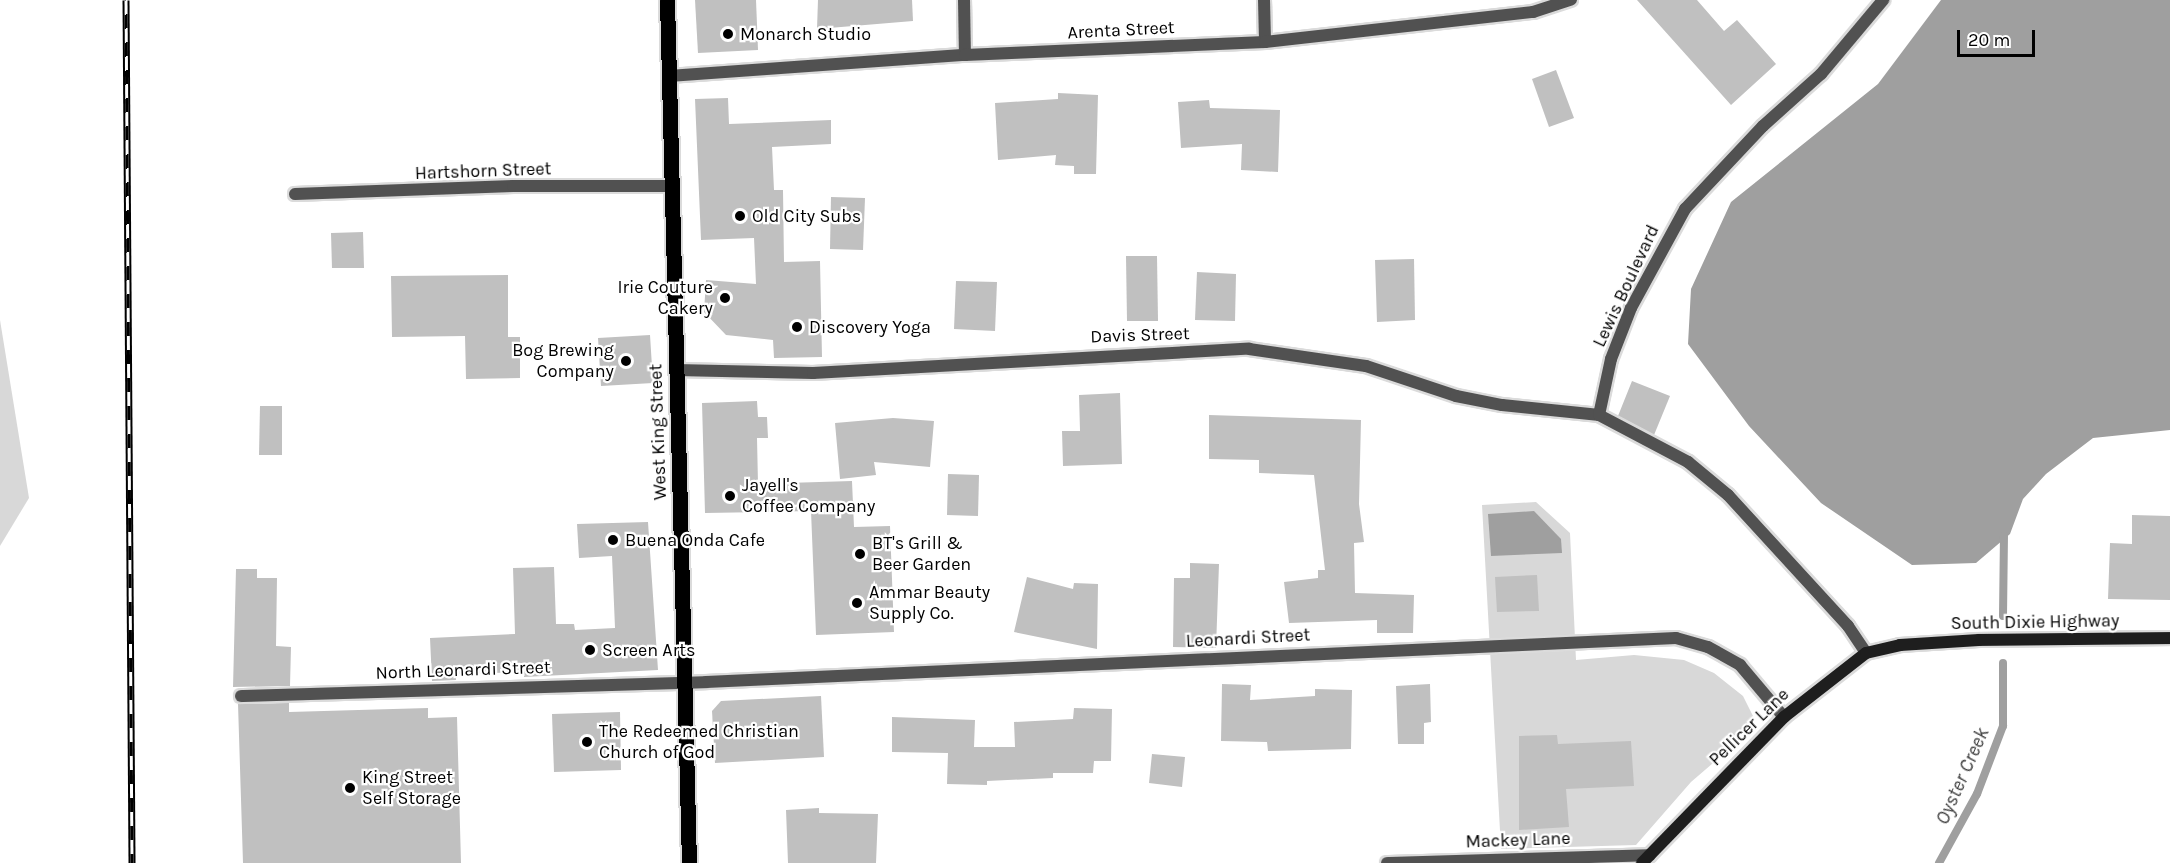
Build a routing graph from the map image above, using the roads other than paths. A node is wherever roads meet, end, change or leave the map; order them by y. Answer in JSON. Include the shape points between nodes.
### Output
{"nodes":[{"id":1,"x":667,"y":0,"type":"edge"},
{"id":2,"x":964,"y":0,"type":"edge"},
{"id":3,"x":1264,"y":0,"type":"edge"},
{"id":4,"x":1571,"y":0,"type":"edge"},
{"id":5,"x":1883,"y":0,"type":"edge"},
{"id":6,"x":1265,"y":42,"type":"junction"},
{"id":7,"x":965,"y":55,"type":"junction"},
{"id":8,"x":669,"y":76,"type":"junction"},
{"id":9,"x":671,"y":186,"type":"junction"},
{"id":10,"x":295,"y":194,"type":"dead end"},
{"id":11,"x":676,"y":370,"type":"junction"},
{"id":12,"x":1599,"y":415,"type":"junction"},
{"id":13,"x":2170,"y":638,"type":"edge"},
{"id":14,"x":1900,"y":645,"type":"joint"},
{"id":15,"x":1866,"y":653,"type":"junction"},
{"id":16,"x":685,"y":683,"type":"junction"},
{"id":17,"x":241,"y":696,"type":"dead end"},
{"id":18,"x":1784,"y":717,"type":"junction"},
{"id":19,"x":1646,"y":859,"type":"edge"},
{"id":20,"x":689,"y":863,"type":"edge"},
{"id":21,"x":1386,"y":863,"type":"edge"}],
"edges":[{"from":1,"to":8,"type":"main road","name":"West King Street"},
{"from":2,"to":7,"type":"street"},
{"from":3,"to":6,"type":"street"},
{"from":4,"to":6,"type":"street","name":"Arenta Street","via":[[1533,12]]},
{"from":5,"to":12,"type":"street","name":"Lewis Boulevard","via":[[1821,74],[1764,126],[1685,209],[1631,308],[1611,359]]},
{"from":6,"to":7,"type":"street","name":"Arenta Street"},
{"from":7,"to":8,"type":"street","name":"Arenta Street"},
{"from":8,"to":9,"type":"main road","name":"West King Street"},
{"from":9,"to":10,"type":"street","name":"Hartshorn Street","via":[[513,186]]},
{"from":9,"to":11,"type":"main road","name":"West King Street"},
{"from":11,"to":12,"type":"street","name":"Davis Street","via":[[813,373],[1249,349],[1366,366],[1444,393],[1502,405]]},
{"from":11,"to":16,"type":"main road","name":"West King Street"},
{"from":12,"to":15,"type":"street","via":[[1688,462],[1728,495],[1848,626]]},
{"from":13,"to":14,"type":"main road","name":"South Dixie Highway"},
{"from":14,"to":15,"type":"main road","name":"Pellicer Lane"},
{"from":15,"to":18,"type":"main road","name":"Pellicer Lane"},
{"from":16,"to":17,"type":"street","name":"North Leonardi Street"},
{"from":16,"to":18,"type":"street","name":"Leonardi Street","via":[[1676,638],[1708,647],[1740,665]]},
{"from":16,"to":20,"type":"main road","name":"West King Street"},
{"from":18,"to":19,"type":"main road","name":"Pellicer Lane"},
{"from":19,"to":21,"type":"street","name":"Mackey Lane"}]}
